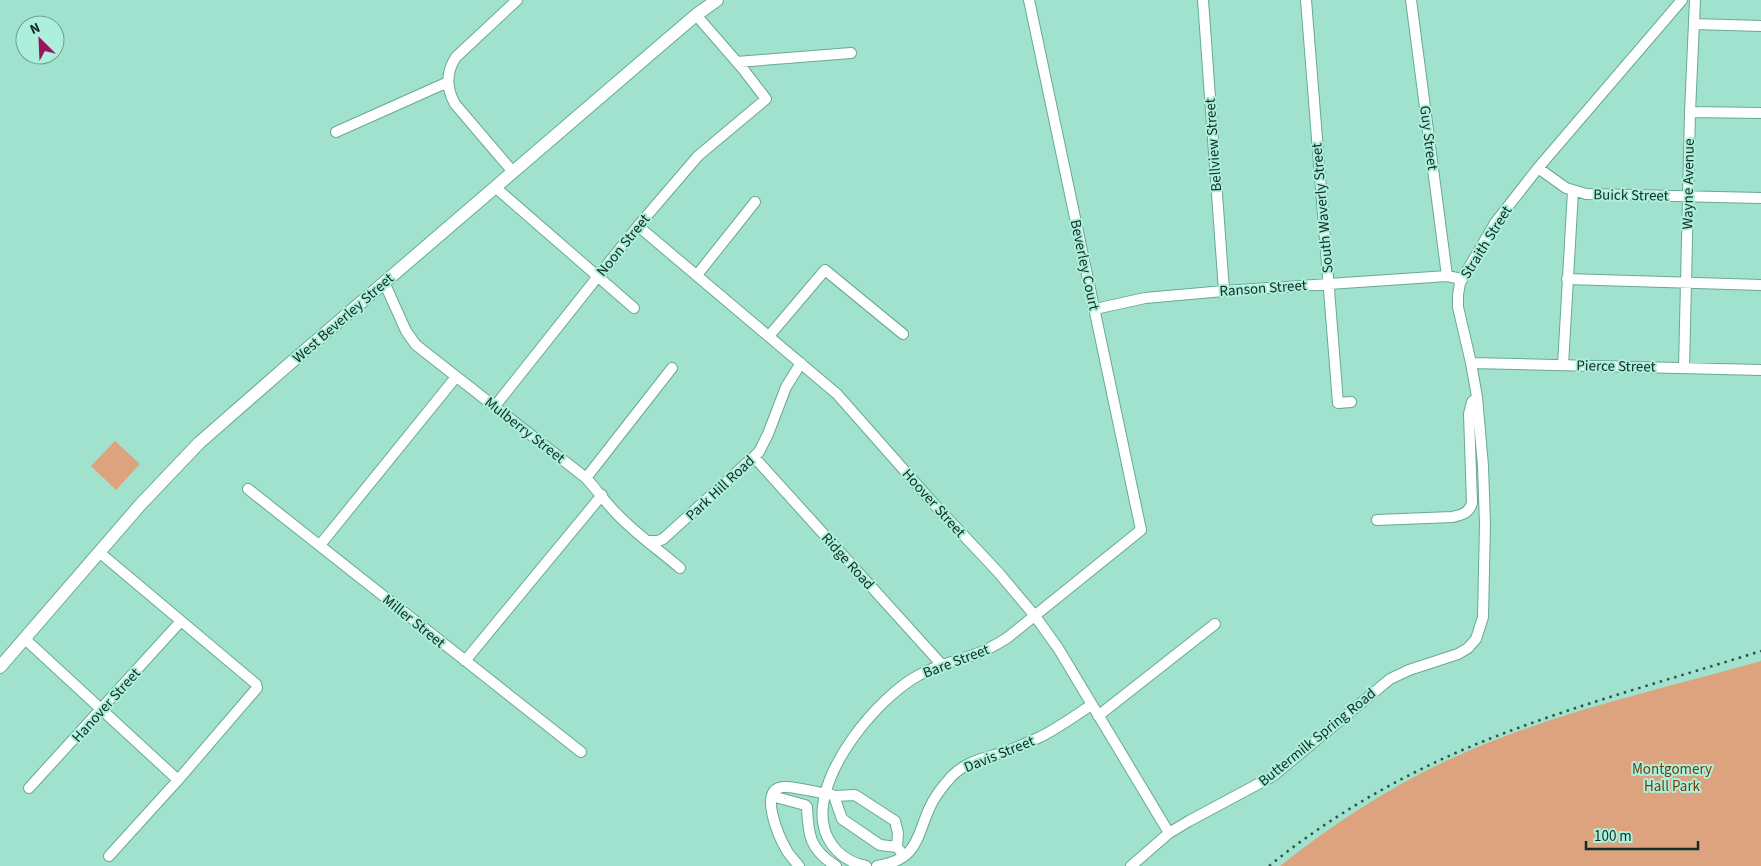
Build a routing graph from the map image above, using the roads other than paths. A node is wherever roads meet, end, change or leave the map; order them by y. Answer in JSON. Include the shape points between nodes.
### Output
{"nodes":[{"id":1,"x":517,"y":0,"type":"edge"},
{"id":2,"x":717,"y":0,"type":"edge"},
{"id":3,"x":1029,"y":0,"type":"edge"},
{"id":4,"x":1202,"y":0,"type":"edge"},
{"id":5,"x":1306,"y":0,"type":"edge"},
{"id":6,"x":1411,"y":0,"type":"edge"},
{"id":7,"x":1682,"y":0,"type":"edge"},
{"id":8,"x":1695,"y":0,"type":"edge"},
{"id":9,"x":696,"y":15,"type":"junction"},
{"id":10,"x":1694,"y":24,"type":"junction"},
{"id":11,"x":1761,"y":26,"type":"edge"},
{"id":12,"x":851,"y":53,"type":"dead end"},
{"id":13,"x":737,"y":62,"type":"junction"},
{"id":14,"x":448,"y":82,"type":"junction"},
{"id":15,"x":1690,"y":112,"type":"junction"},
{"id":16,"x":1761,"y":113,"type":"edge"},
{"id":17,"x":336,"y":132,"type":"dead end"},
{"id":18,"x":1538,"y":168,"type":"junction"},
{"id":19,"x":513,"y":172,"type":"junction"},
{"id":20,"x":495,"y":187,"type":"junction"},
{"id":21,"x":1573,"y":191,"type":"junction"},
{"id":22,"x":1688,"y":196,"type":"junction"},
{"id":23,"x":1761,"y":198,"type":"edge"},
{"id":24,"x":755,"y":202,"type":"dead end"},
{"id":25,"x":638,"y":226,"type":"junction"},
{"id":26,"x":696,"y":275,"type":"junction"},
{"id":27,"x":598,"y":276,"type":"junction"},
{"id":28,"x":1447,"y":276,"type":"junction"},
{"id":29,"x":1462,"y":279,"type":"junction"},
{"id":30,"x":1568,"y":279,"type":"junction"},
{"id":31,"x":384,"y":282,"type":"junction"},
{"id":32,"x":1328,"y":283,"type":"junction"},
{"id":33,"x":1686,"y":284,"type":"junction"},
{"id":34,"x":1761,"y":285,"type":"edge"},
{"id":35,"x":1224,"y":291,"type":"junction"},
{"id":36,"x":634,"y":308,"type":"dead end"},
{"id":37,"x":1095,"y":309,"type":"junction"},
{"id":38,"x":903,"y":334,"type":"dead end"},
{"id":39,"x":769,"y":336,"type":"junction"},
{"id":40,"x":801,"y":363,"type":"junction"},
{"id":41,"x":1471,"y":363,"type":"junction"},
{"id":42,"x":1564,"y":365,"type":"junction"},
{"id":43,"x":672,"y":368,"type":"dead end"},
{"id":44,"x":1684,"y":368,"type":"junction"},
{"id":45,"x":1761,"y":370,"type":"edge"},
{"id":46,"x":456,"y":377,"type":"junction"},
{"id":47,"x":1477,"y":397,"type":"junction"},
{"id":48,"x":1351,"y":402,"type":"dead end"},
{"id":49,"x":495,"y":406,"type":"junction"},
{"id":50,"x":754,"y":457,"type":"junction"},
{"id":51,"x":586,"y":478,"type":"junction"},
{"id":52,"x":248,"y":489,"type":"dead end"},
{"id":53,"x":602,"y":495,"type":"junction"},
{"id":54,"x":1378,"y":520,"type":"dead end"},
{"id":55,"x":1141,"y":530,"type":"joint"},
{"id":56,"x":648,"y":541,"type":"junction"},
{"id":57,"x":320,"y":546,"type":"junction"},
{"id":58,"x":99,"y":552,"type":"junction"},
{"id":59,"x":680,"y":568,"type":"dead end"},
{"id":60,"x":1035,"y":616,"type":"junction"},
{"id":61,"x":181,"y":621,"type":"junction"},
{"id":62,"x":1215,"y":624,"type":"dead end"},
{"id":63,"x":1479,"y":632,"type":"joint"},
{"id":64,"x":25,"y":639,"type":"junction"},
{"id":65,"x":465,"y":661,"type":"junction"},
{"id":66,"x":1,"y":664,"type":"edge"},
{"id":67,"x":942,"y":665,"type":"junction"},
{"id":68,"x":1092,"y":705,"type":"junction"},
{"id":69,"x":102,"y":710,"type":"junction"},
{"id":70,"x":1098,"y":716,"type":"junction"},
{"id":71,"x":581,"y":752,"type":"dead end"},
{"id":72,"x":178,"y":780,"type":"junction"},
{"id":73,"x":29,"y":788,"type":"dead end"},
{"id":74,"x":829,"y":794,"type":"junction"},
{"id":75,"x":772,"y":796,"type":"junction"},
{"id":76,"x":1170,"y":834,"type":"junction"},
{"id":77,"x":897,"y":847,"type":"junction"},
{"id":78,"x":109,"y":856,"type":"dead end"},
{"id":79,"x":904,"y":856,"type":"junction"},
{"id":80,"x":884,"y":865,"type":"edge"},
{"id":81,"x":799,"y":866,"type":"edge"},
{"id":82,"x":836,"y":866,"type":"edge"},
{"id":83,"x":866,"y":866,"type":"edge"},
{"id":84,"x":1131,"y":866,"type":"edge"}],
"edges":[{"from":1,"to":14,"type":"street","via":[[456,57],[450,67]]},
{"from":2,"to":9,"type":"main road","name":"West Beverley Street"},
{"from":3,"to":37,"type":"street","name":"Beverley Court"},
{"from":4,"to":35,"type":"street","name":"Bellview Street"},
{"from":5,"to":32,"type":"street","name":"South Waverly Street"},
{"from":6,"to":28,"type":"street","name":"Guy Street"},
{"from":7,"to":18,"type":"street","name":"Straith Street"},
{"from":8,"to":10,"type":"street","name":"Wayne Avenue"},
{"from":9,"to":13,"type":"street"},
{"from":9,"to":19,"type":"main road","name":"West Beverley Street"},
{"from":10,"to":11,"type":"street"},
{"from":10,"to":15,"type":"street","name":"Wayne Avenue"},
{"from":12,"to":13,"type":"street"},
{"from":13,"to":25,"type":"street","name":"Noon Street","via":[[766,99],[698,156]]},
{"from":14,"to":17,"type":"street"},
{"from":14,"to":19,"type":"street","via":[[455,104]]},
{"from":15,"to":16,"type":"street"},
{"from":15,"to":22,"type":"street","name":"Wayne Avenue"},
{"from":18,"to":21,"type":"street","name":"Buick Street"},
{"from":18,"to":29,"type":"street","name":"Straith Street","via":[[1495,223]]},
{"from":19,"to":20,"type":"main road","name":"West Beverley Street"},
{"from":20,"to":27,"type":"street"},
{"from":20,"to":31,"type":"main road","name":"West Beverley Street"},
{"from":21,"to":22,"type":"street","name":"Buick Street"},
{"from":21,"to":30,"type":"street"},
{"from":22,"to":23,"type":"street","name":"Buick Street"},
{"from":22,"to":33,"type":"street","name":"Wayne Avenue"},
{"from":24,"to":26,"type":"street"},
{"from":25,"to":26,"type":"street","name":"Hoover Street"},
{"from":25,"to":27,"type":"street","name":"Noon Street"},
{"from":26,"to":39,"type":"street","name":"Hoover Street"},
{"from":27,"to":36,"type":"street"},
{"from":27,"to":49,"type":"street","name":"Noon Street"},
{"from":28,"to":29,"type":"street","name":"Ranson Street"},
{"from":28,"to":32,"type":"street","name":"Ranson Street"},
{"from":29,"to":41,"type":"street","name":"Straith Street","via":[[1458,307]]},
{"from":30,"to":33,"type":"street"},
{"from":30,"to":42,"type":"street"},
{"from":31,"to":46,"type":"street","name":"Mulberry Street","via":[[411,339]]},
{"from":31,"to":58,"type":"main road","name":"West Beverley Street","via":[[199,443]]},
{"from":32,"to":35,"type":"street","name":"Ranson Street"},
{"from":32,"to":48,"type":"street","name":"South Waverly Street","via":[[1338,403]]},
{"from":33,"to":34,"type":"street"},
{"from":33,"to":44,"type":"street","name":"Wayne Avenue"},
{"from":35,"to":37,"type":"street","name":"Ranson Street","via":[[1145,298]]},
{"from":37,"to":55,"type":"street","name":"Beverley Court"},
{"from":38,"to":39,"type":"street","via":[[825,270]]},
{"from":39,"to":40,"type":"street","name":"Hoover Street"},
{"from":40,"to":50,"type":"street","name":"Park Hill Road","via":[[786,387],[768,437]]},
{"from":40,"to":60,"type":"street","name":"Hoover Street","via":[[844,400]]},
{"from":41,"to":42,"type":"street","name":"Pierce Street"},
{"from":41,"to":47,"type":"street","name":"Straith Street"},
{"from":42,"to":44,"type":"street","name":"Pierce Street"},
{"from":43,"to":51,"type":"street"},
{"from":44,"to":45,"type":"street","name":"Pierce Street"},
{"from":46,"to":49,"type":"street","name":"Mulberry Street"},
{"from":46,"to":57,"type":"street"},
{"from":47,"to":54,"type":"street","via":[[1472,403],[1469,420],[1472,503],[1468,510],[1452,516]]},
{"from":47,"to":63,"type":"street","name":"Straith Street","via":[[1485,524],[1484,610]]},
{"from":49,"to":51,"type":"street","name":"Mulberry Street"},
{"from":50,"to":56,"type":"street","name":"Park Hill Road","via":[[663,539]]},
{"from":50,"to":67,"type":"street","name":"Ridge Road"},
{"from":51,"to":53,"type":"street","name":"Mulberry Street"},
{"from":52,"to":57,"type":"street","name":"Miller Street"},
{"from":53,"to":56,"type":"street","name":"Mulberry Street","via":[[616,513]]},
{"from":53,"to":65,"type":"street"},
{"from":55,"to":60,"type":"street","name":"Bare Street"},
{"from":56,"to":59,"type":"street","name":"Mulberry Street"},
{"from":57,"to":65,"type":"street","name":"Miller Street"},
{"from":58,"to":61,"type":"street"},
{"from":58,"to":64,"type":"main road","name":"West Beverley Street"},
{"from":60,"to":67,"type":"street","name":"Bare Street","via":[[985,651]]},
{"from":60,"to":68,"type":"street","name":"Hoover Street"},
{"from":61,"to":69,"type":"street","name":"Hanover Street"},
{"from":61,"to":72,"type":"street","via":[[256,684],[257,689]]},
{"from":62,"to":70,"type":"street"},
{"from":63,"to":76,"type":"street","name":"Buttermilk Spring Road","via":[[1472,644],[1458,654],[1390,679],[1273,776]]},
{"from":64,"to":66,"type":"main road","name":"West Beverley Street"},
{"from":64,"to":69,"type":"street"},
{"from":65,"to":71,"type":"street","name":"Miller Street"},
{"from":67,"to":74,"type":"street","name":"Bare Street","via":[[927,670],[880,704],[844,754]]},
{"from":68,"to":70,"type":"street","name":"Hoover Street"},
{"from":68,"to":79,"type":"street","name":"Davis Street","via":[[1041,736],[962,767],[934,799],[918,840]]},
{"from":69,"to":72,"type":"street"},
{"from":69,"to":73,"type":"street","name":"Hanover Street"},
{"from":70,"to":76,"type":"street","name":"Hoover Street"},
{"from":72,"to":78,"type":"street"},
{"from":74,"to":75,"type":"street","via":[[783,787]]},
{"from":74,"to":77,"type":"street","via":[[842,819],[880,845]]},
{"from":74,"to":77,"type":"street","via":[[855,795],[895,821]]},
{"from":74,"to":83,"type":"street","name":"Bare Street","via":[[822,814],[829,840],[845,858]]},
{"from":75,"to":81,"type":"street","via":[[770,806],[778,831]]},
{"from":75,"to":82,"type":"street","via":[[807,807],[810,838]]},
{"from":76,"to":84,"type":"street","name":"Buttermilk Spring Road"},
{"from":77,"to":79,"type":"street"},
{"from":79,"to":80,"type":"street","name":"Davis Street"}]}
